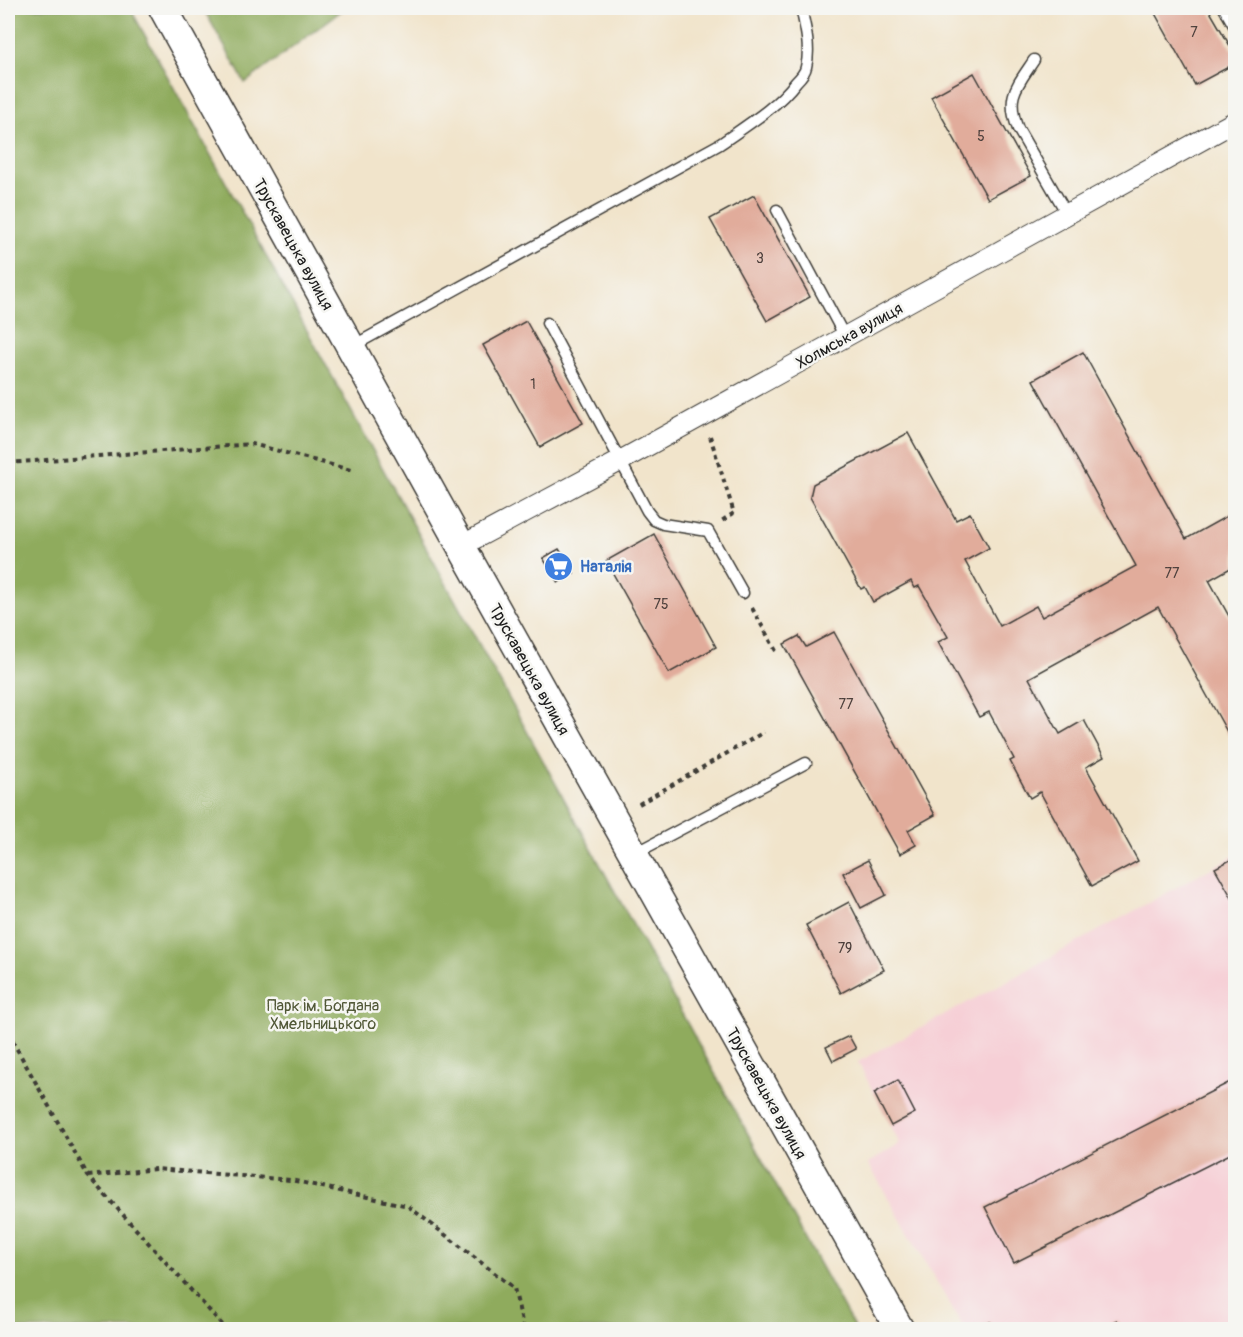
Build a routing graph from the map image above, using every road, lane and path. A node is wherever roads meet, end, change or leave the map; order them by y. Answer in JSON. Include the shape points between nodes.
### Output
{"nodes":[{"id":1,"x":163,"y":8,"type":"edge"},
{"id":2,"x":801,"y":8,"type":"edge"},
{"id":3,"x":1224,"y":8,"type":"edge"},
{"id":4,"x":1236,"y":28,"type":"edge"},
{"id":5,"x":1034,"y":60,"type":"dead end"},
{"id":6,"x":1236,"y":121,"type":"edge"},
{"id":7,"x":777,"y":210,"type":"dead end"},
{"id":8,"x":1067,"y":214,"type":"junction"},
{"id":9,"x":547,"y":323,"type":"dead end"},
{"id":10,"x":846,"y":337,"type":"junction"},
{"id":11,"x":351,"y":348,"type":"junction"},
{"id":12,"x":703,"y":415,"type":"junction"},
{"id":13,"x":620,"y":461,"type":"junction"},
{"id":14,"x":8,"y":463,"type":"edge"},
{"id":15,"x":351,"y":470,"type":"dead end"},
{"id":16,"x":708,"y":531,"type":"junction"},
{"id":17,"x":461,"y":546,"type":"junction"},
{"id":18,"x":743,"y":593,"type":"dead end"},
{"id":19,"x":762,"y":626,"type":"dead end"},
{"id":20,"x":776,"y":651,"type":"dead end"},
{"id":21,"x":764,"y":732,"type":"dead end"},
{"id":22,"x":806,"y":763,"type":"dead end"},
{"id":23,"x":639,"y":804,"type":"dead end"},
{"id":24,"x":634,"y":855,"type":"junction"},
{"id":25,"x":8,"y":1033,"type":"edge"},
{"id":26,"x":88,"y":1176,"type":"junction"},
{"id":27,"x":227,"y":1329,"type":"edge"},
{"id":28,"x":524,"y":1329,"type":"edge"},
{"id":29,"x":900,"y":1329,"type":"edge"}],
"edges":[{"from":1,"to":11,"type":"main road","name":"Трускавецька вулиця"},
{"from":2,"to":11,"type":"lane","via":[[807,39],[806,70],[773,106],[720,144]]},
{"from":3,"to":4,"type":"lane"},
{"from":5,"to":8,"type":"lane","via":[[1015,89],[1014,119]]},
{"from":6,"to":8,"type":"street","name":"Холмська вулиця"},
{"from":7,"to":10,"type":"lane"},
{"from":8,"to":10,"type":"street","name":"Холмська вулиця"},
{"from":9,"to":13,"type":"lane"},
{"from":10,"to":12,"type":"street","name":"Холмська вулиця"},
{"from":11,"to":17,"type":"main road","name":"Трускавецька вулиця"},
{"from":12,"to":13,"type":"street","name":"Холмська вулиця"},
{"from":12,"to":16,"type":"path","via":[[734,513]]},
{"from":13,"to":16,"type":"lane","via":[[654,520]]},
{"from":13,"to":17,"type":"street","name":"Холмська вулиця"},
{"from":14,"to":15,"type":"path","via":[[252,444]]},
{"from":16,"to":18,"type":"lane"},
{"from":17,"to":24,"type":"main road","name":"Трускавецька вулиця"},
{"from":19,"to":20,"type":"path"},
{"from":21,"to":23,"type":"path"},
{"from":22,"to":24,"type":"lane"},
{"from":24,"to":29,"type":"main road","name":"Трускавецька вулиця"},
{"from":25,"to":26,"type":"path"},
{"from":26,"to":27,"type":"path"},
{"from":26,"to":28,"type":"path","via":[[156,1169],[291,1180],[408,1206],[514,1288]]}]}
